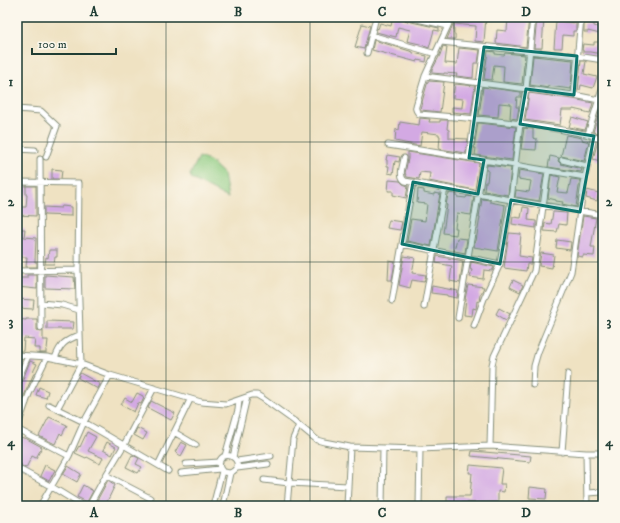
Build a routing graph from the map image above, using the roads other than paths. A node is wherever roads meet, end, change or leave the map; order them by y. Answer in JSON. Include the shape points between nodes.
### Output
{"nodes":[{"id":1,"x":376,"y":17,"type":"edge"},
{"id":2,"x":408,"y":17,"type":"edge"},
{"id":3,"x":452,"y":17,"type":"edge"},
{"id":4,"x":533,"y":17,"type":"edge"},
{"id":5,"x":562,"y":17,"type":"edge"},
{"id":6,"x":580,"y":18,"type":"edge"},
{"id":7,"x":601,"y":21,"type":"dead end"},
{"id":8,"x":448,"y":26,"type":"junction"},
{"id":9,"x":371,"y":36,"type":"junction"},
{"id":10,"x":441,"y":42,"type":"junction"},
{"id":11,"x":484,"y":47,"type":"junction"},
{"id":12,"x":530,"y":52,"type":"junction"},
{"id":13,"x":367,"y":53,"type":"dead end"},
{"id":14,"x":436,"y":54,"type":"junction"},
{"id":15,"x":577,"y":56,"type":"junction"},
{"id":16,"x":603,"y":60,"type":"edge"},
{"id":17,"x":425,"y":76,"type":"junction"},
{"id":18,"x":480,"y":83,"type":"junction"},
{"id":19,"x":603,"y":86,"type":"edge"},
{"id":20,"x":526,"y":89,"type":"junction"},
{"id":21,"x":574,"y":95,"type":"junction"},
{"id":22,"x":599,"y":100,"type":"junction"},
{"id":23,"x":17,"y":110,"type":"edge"},
{"id":24,"x":475,"y":119,"type":"junction"},
{"id":25,"x":520,"y":124,"type":"junction"},
{"id":26,"x":588,"y":134,"type":"junction"},
{"id":27,"x":594,"y":136,"type":"junction"},
{"id":28,"x":603,"y":138,"type":"edge"},
{"id":29,"x":388,"y":144,"type":"dead end"},
{"id":30,"x":17,"y":149,"type":"edge"},
{"id":31,"x":35,"y":150,"type":"dead end"},
{"id":32,"x":46,"y":157,"type":"dead end"},
{"id":33,"x":404,"y":158,"type":"dead end"},
{"id":34,"x":469,"y":158,"type":"junction"},
{"id":35,"x":40,"y":159,"type":"dead end"},
{"id":36,"x":484,"y":160,"type":"junction"},
{"id":37,"x":562,"y":160,"type":"dead end"},
{"id":38,"x":515,"y":165,"type":"junction"},
{"id":39,"x":587,"y":166,"type":"junction"},
{"id":40,"x":548,"y":171,"type":"junction"},
{"id":41,"x":585,"y":177,"type":"junction"},
{"id":42,"x":17,"y":182,"type":"edge"},
{"id":43,"x":413,"y":182,"type":"junction"},
{"id":44,"x":41,"y":183,"type":"junction"},
{"id":45,"x":445,"y":188,"type":"junction"},
{"id":46,"x":478,"y":194,"type":"junction"},
{"id":47,"x":511,"y":200,"type":"junction"},
{"id":48,"x":543,"y":206,"type":"junction"},
{"id":49,"x":580,"y":212,"type":"junction"},
{"id":50,"x":603,"y":215,"type":"edge"},
{"id":51,"x":402,"y":244,"type":"junction"},
{"id":52,"x":434,"y":251,"type":"junction"},
{"id":53,"x":468,"y":258,"type":"junction"},
{"id":54,"x":500,"y":264,"type":"junction"},
{"id":55,"x":78,"y":270,"type":"junction"},
{"id":56,"x":17,"y":271,"type":"edge"},
{"id":57,"x":41,"y":271,"type":"junction"},
{"id":58,"x":392,"y":301,"type":"dead end"},
{"id":59,"x":41,"y":303,"type":"junction"},
{"id":60,"x":424,"y":307,"type":"dead end"},
{"id":61,"x":79,"y":310,"type":"junction"},
{"id":62,"x":458,"y":318,"type":"dead end"},
{"id":63,"x":474,"y":326,"type":"dead end"},
{"id":64,"x":41,"y":328,"type":"dead end"},
{"id":65,"x":79,"y":335,"type":"junction"},
{"id":66,"x":17,"y":355,"type":"edge"},
{"id":67,"x":28,"y":356,"type":"junction"},
{"id":68,"x":47,"y":357,"type":"junction"},
{"id":69,"x":55,"y":358,"type":"junction"},
{"id":70,"x":80,"y":364,"type":"junction"},
{"id":71,"x":568,"y":374,"type":"dead end"},
{"id":72,"x":110,"y":375,"type":"junction"},
{"id":73,"x":17,"y":382,"type":"edge"},
{"id":74,"x":533,"y":385,"type":"dead end"},
{"id":75,"x":154,"y":388,"type":"junction"},
{"id":76,"x":247,"y":397,"type":"junction"},
{"id":77,"x":17,"y":400,"type":"edge"},
{"id":78,"x":190,"y":400,"type":"junction"},
{"id":79,"x":239,"y":400,"type":"junction"},
{"id":80,"x":26,"y":403,"type":"junction"},
{"id":81,"x":49,"y":405,"type":"dead end"},
{"id":82,"x":57,"y":409,"type":"junction"},
{"id":83,"x":84,"y":422,"type":"junction"},
{"id":84,"x":299,"y":425,"type":"junction"},
{"id":85,"x":17,"y":429,"type":"edge"},
{"id":86,"x":174,"y":432,"type":"junction"},
{"id":87,"x":124,"y":445,"type":"junction"},
{"id":88,"x":196,"y":445,"type":"dead end"},
{"id":89,"x":490,"y":446,"type":"junction"},
{"id":90,"x":350,"y":447,"type":"junction"},
{"id":91,"x":383,"y":448,"type":"junction"},
{"id":92,"x":420,"y":449,"type":"junction"},
{"id":93,"x":562,"y":452,"type":"junction"},
{"id":94,"x":586,"y":453,"type":"junction"},
{"id":95,"x":603,"y":453,"type":"edge"},
{"id":96,"x":69,"y":456,"type":"junction"},
{"id":97,"x":225,"y":456,"type":"junction"},
{"id":98,"x":271,"y":456,"type":"dead end"},
{"id":99,"x":235,"y":459,"type":"junction"},
{"id":100,"x":220,"y":462,"type":"junction"},
{"id":101,"x":186,"y":464,"type":"dead end"},
{"id":102,"x":268,"y":464,"type":"dead end"},
{"id":103,"x":158,"y":465,"type":"junction"},
{"id":104,"x":237,"y":468,"type":"junction"},
{"id":105,"x":18,"y":470,"type":"edge"},
{"id":106,"x":221,"y":470,"type":"junction"},
{"id":107,"x":168,"y":471,"type":"dead end"},
{"id":108,"x":181,"y":473,"type":"dead end"},
{"id":109,"x":230,"y":473,"type":"junction"},
{"id":110,"x":106,"y":475,"type":"junction"},
{"id":111,"x":264,"y":480,"type":"dead end"},
{"id":112,"x":289,"y":483,"type":"junction"},
{"id":113,"x":348,"y":486,"type":"junction"},
{"id":114,"x":52,"y":487,"type":"junction"},
{"id":115,"x":603,"y":492,"type":"edge"},
{"id":116,"x":587,"y":493,"type":"junction"},
{"id":117,"x":150,"y":498,"type":"dead end"},
{"id":118,"x":40,"y":506,"type":"edge"},
{"id":119,"x":83,"y":506,"type":"edge"},
{"id":120,"x":89,"y":506,"type":"edge"},
{"id":121,"x":213,"y":506,"type":"edge"},
{"id":122,"x":223,"y":506,"type":"edge"},
{"id":123,"x":287,"y":506,"type":"edge"},
{"id":124,"x":347,"y":506,"type":"edge"},
{"id":125,"x":382,"y":506,"type":"edge"},
{"id":126,"x":419,"y":506,"type":"edge"},
{"id":127,"x":587,"y":506,"type":"edge"}],
"edges":[{"from":1,"to":9,"type":"street"},
{"from":2,"to":8,"type":"street"},
{"from":3,"to":8,"type":"street"},
{"from":4,"to":12,"type":"street"},
{"from":5,"to":6,"type":"street"},
{"from":6,"to":7,"type":"street"},
{"from":6,"to":15,"type":"street"},
{"from":8,"to":10,"type":"street"},
{"from":9,"to":13,"type":"street"},
{"from":9,"to":14,"type":"street"},
{"from":10,"to":11,"type":"street"},
{"from":10,"to":14,"type":"street"},
{"from":11,"to":12,"type":"street"},
{"from":11,"to":18,"type":"street"},
{"from":12,"to":15,"type":"street"},
{"from":12,"to":20,"type":"street"},
{"from":14,"to":17,"type":"street"},
{"from":15,"to":16,"type":"street"},
{"from":15,"to":21,"type":"street"},
{"from":17,"to":18,"type":"street"},
{"from":17,"to":24,"type":"street","via":[[416,106],[419,114]]},
{"from":18,"to":20,"type":"street"},
{"from":18,"to":24,"type":"street"},
{"from":19,"to":22,"type":"street"},
{"from":20,"to":21,"type":"street"},
{"from":20,"to":25,"type":"street"},
{"from":21,"to":22,"type":"street"},
{"from":22,"to":26,"type":"street"},
{"from":23,"to":32,"type":"street","via":[[41,111],[57,126]]},
{"from":24,"to":25,"type":"street"},
{"from":24,"to":34,"type":"street"},
{"from":25,"to":26,"type":"street"},
{"from":25,"to":38,"type":"street"},
{"from":26,"to":27,"type":"street"},
{"from":27,"to":28,"type":"street"},
{"from":27,"to":39,"type":"street"},
{"from":29,"to":34,"type":"street"},
{"from":30,"to":31,"type":"street"},
{"from":33,"to":43,"type":"street","via":[[401,176],[405,181]]},
{"from":34,"to":36,"type":"street"},
{"from":35,"to":44,"type":"street"},
{"from":36,"to":38,"type":"street"},
{"from":36,"to":46,"type":"street"},
{"from":37,"to":39,"type":"street"},
{"from":38,"to":40,"type":"street"},
{"from":38,"to":47,"type":"street"},
{"from":39,"to":41,"type":"street"},
{"from":40,"to":41,"type":"street"},
{"from":40,"to":48,"type":"street"},
{"from":41,"to":49,"type":"street"},
{"from":42,"to":44,"type":"street"},
{"from":43,"to":45,"type":"street"},
{"from":43,"to":51,"type":"street"},
{"from":44,"to":55,"type":"street","via":[[79,183]]},
{"from":44,"to":57,"type":"street"},
{"from":45,"to":46,"type":"street"},
{"from":45,"to":52,"type":"street"},
{"from":46,"to":47,"type":"street"},
{"from":46,"to":53,"type":"street"},
{"from":47,"to":48,"type":"street"},
{"from":47,"to":54,"type":"street"},
{"from":48,"to":49,"type":"street"},
{"from":48,"to":89,"type":"street","via":[[534,271],[492,365]]},
{"from":49,"to":50,"type":"street"},
{"from":49,"to":74,"type":"street","via":[[571,272],[538,352]]},
{"from":51,"to":52,"type":"street"},
{"from":51,"to":58,"type":"street"},
{"from":52,"to":53,"type":"street"},
{"from":52,"to":60,"type":"street"},
{"from":53,"to":54,"type":"street"},
{"from":53,"to":62,"type":"street"},
{"from":54,"to":63,"type":"street"},
{"from":55,"to":57,"type":"street"},
{"from":55,"to":61,"type":"street"},
{"from":56,"to":57,"type":"street"},
{"from":57,"to":59,"type":"street"},
{"from":59,"to":61,"type":"street"},
{"from":59,"to":64,"type":"street"},
{"from":61,"to":65,"type":"street"},
{"from":65,"to":69,"type":"street","via":[[66,340]]},
{"from":65,"to":70,"type":"street"},
{"from":66,"to":67,"type":"street"},
{"from":67,"to":68,"type":"street"},
{"from":67,"to":73,"type":"street"},
{"from":68,"to":69,"type":"street"},
{"from":68,"to":80,"type":"street"},
{"from":69,"to":70,"type":"street"},
{"from":70,"to":72,"type":"street"},
{"from":70,"to":82,"type":"street"},
{"from":71,"to":93,"type":"street"},
{"from":72,"to":75,"type":"street"},
{"from":72,"to":83,"type":"street"},
{"from":75,"to":78,"type":"street"},
{"from":75,"to":87,"type":"street"},
{"from":76,"to":79,"type":"street"},
{"from":76,"to":84,"type":"street","via":[[252,395],[262,398]]},
{"from":76,"to":99,"type":"street"},
{"from":77,"to":80,"type":"street"},
{"from":78,"to":79,"type":"street","via":[[217,404]]},
{"from":78,"to":86,"type":"street"},
{"from":79,"to":97,"type":"street"},
{"from":80,"to":85,"type":"street"},
{"from":81,"to":82,"type":"street"},
{"from":82,"to":83,"type":"street"},
{"from":83,"to":87,"type":"street"},
{"from":83,"to":96,"type":"street"},
{"from":84,"to":90,"type":"street","via":[[317,440]]},
{"from":84,"to":112,"type":"street","via":[[293,439]]},
{"from":85,"to":96,"type":"street"},
{"from":86,"to":88,"type":"street"},
{"from":86,"to":103,"type":"street"},
{"from":87,"to":103,"type":"street"},
{"from":87,"to":110,"type":"street"},
{"from":89,"to":92,"type":"street"},
{"from":89,"to":93,"type":"street"},
{"from":90,"to":91,"type":"street"},
{"from":90,"to":113,"type":"street"},
{"from":91,"to":92,"type":"street"},
{"from":91,"to":125,"type":"street"},
{"from":92,"to":126,"type":"street"},
{"from":93,"to":94,"type":"street"},
{"from":94,"to":95,"type":"street"},
{"from":94,"to":116,"type":"street"},
{"from":96,"to":114,"type":"street"},
{"from":97,"to":99,"type":"street"},
{"from":97,"to":100,"type":"street"},
{"from":98,"to":99,"type":"street"},
{"from":99,"to":104,"type":"street"},
{"from":100,"to":101,"type":"street"},
{"from":100,"to":106,"type":"street"},
{"from":102,"to":104,"type":"street"},
{"from":103,"to":107,"type":"street"},
{"from":104,"to":109,"type":"street"},
{"from":105,"to":114,"type":"street"},
{"from":106,"to":108,"type":"street"},
{"from":106,"to":109,"type":"street"},
{"from":106,"to":121,"type":"street"},
{"from":109,"to":122,"type":"street"},
{"from":110,"to":117,"type":"street"},
{"from":110,"to":120,"type":"street"},
{"from":111,"to":112,"type":"street"},
{"from":112,"to":113,"type":"street"},
{"from":112,"to":123,"type":"street"},
{"from":113,"to":124,"type":"street"},
{"from":114,"to":118,"type":"street"},
{"from":114,"to":119,"type":"street"},
{"from":115,"to":116,"type":"street"},
{"from":116,"to":127,"type":"street"}]}
